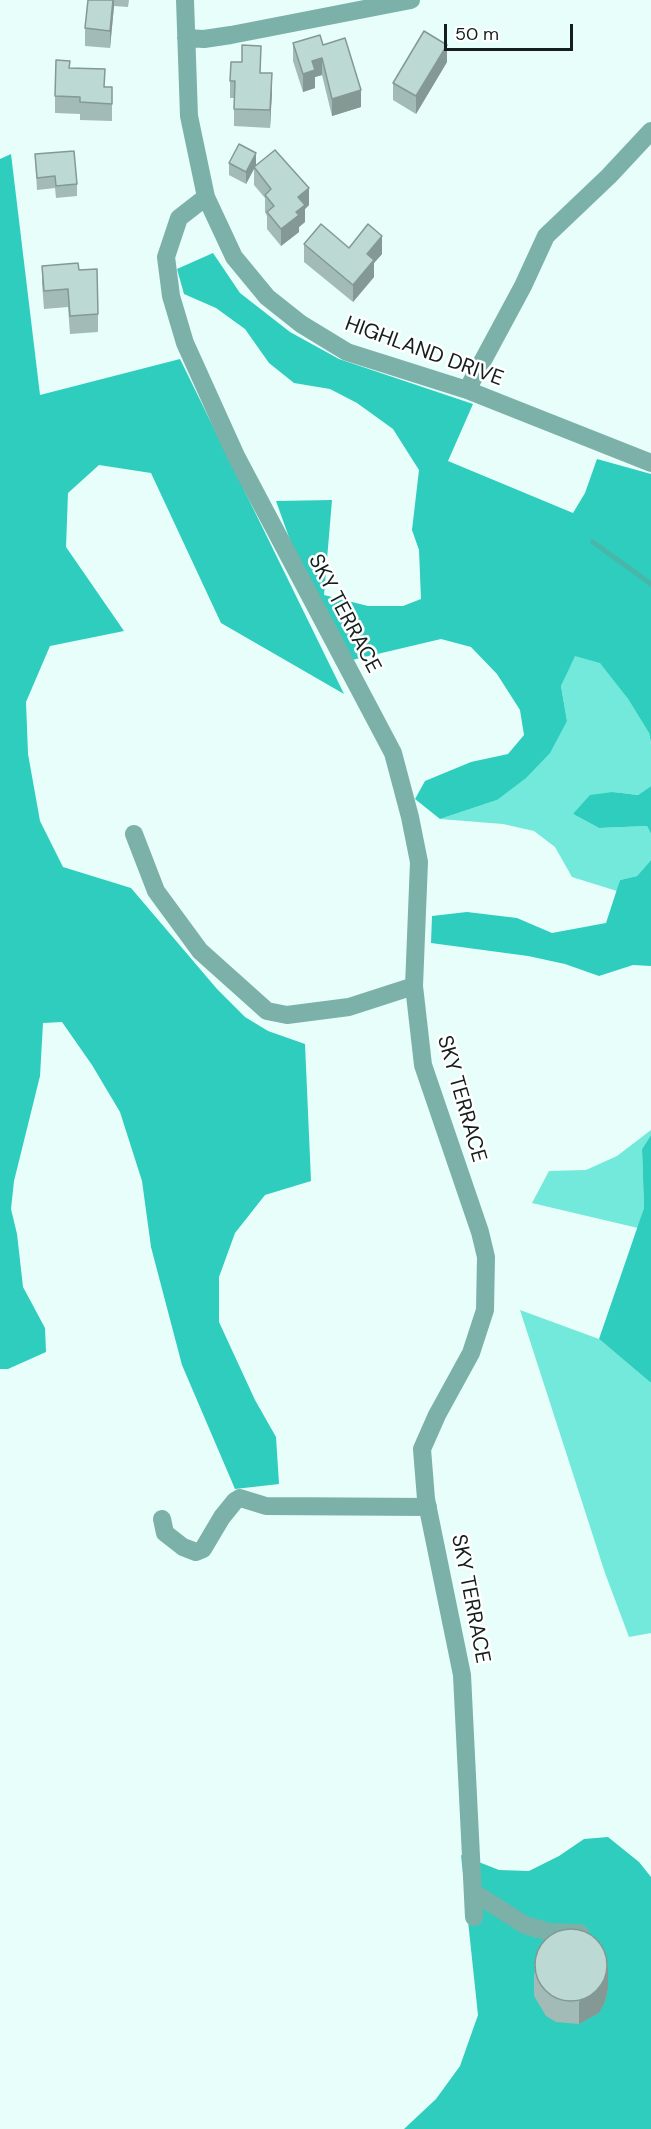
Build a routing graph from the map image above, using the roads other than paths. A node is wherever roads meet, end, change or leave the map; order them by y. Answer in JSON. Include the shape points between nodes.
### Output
{"nodes":[{"id":1,"x":185,"y":0,"type":"edge"},
{"id":2,"x":411,"y":0,"type":"edge"},
{"id":3,"x":186,"y":38,"type":"junction"},
{"id":4,"x":651,"y":131,"type":"edge"},
{"id":5,"x":206,"y":197,"type":"junction"},
{"id":6,"x":467,"y":390,"type":"junction"},
{"id":7,"x":651,"y":463,"type":"edge"},
{"id":8,"x":134,"y":834,"type":"dead end"},
{"id":9,"x":414,"y":986,"type":"junction"},
{"id":10,"x":428,"y":1507,"type":"junction"},
{"id":11,"x":162,"y":1519,"type":"dead end"},
{"id":12,"x":473,"y":1892,"type":"junction"},
{"id":13,"x":474,"y":1917,"type":"dead end"},
{"id":14,"x":581,"y":1933,"type":"edge"}],
"edges":[{"from":1,"to":3,"type":"street","name":"HIGHLAND DRIVE"},
{"from":2,"to":3,"type":"street","via":[[231,35]]},
{"from":3,"to":5,"type":"street","name":"HIGHLAND DRIVE","via":[[189,116]]},
{"from":4,"to":6,"type":"street","via":[[546,236]]},
{"from":5,"to":6,"type":"street","name":"HIGHLAND DRIVE","via":[[234,257],[267,297],[300,324],[347,352]]},
{"from":5,"to":9,"type":"street","name":"SKY TERRACE","via":[[179,218],[166,257],[171,296],[185,343],[236,456],[393,753],[419,862]]},
{"from":6,"to":7,"type":"street","name":"HIGHLAND DRIVE"},
{"from":8,"to":9,"type":"street","via":[[156,891],[200,951],[267,1011],[287,1015],[349,1007]]},
{"from":9,"to":10,"type":"street","name":"SKY TERRACE","via":[[423,1065],[486,1257],[486,1310],[471,1353],[422,1449]]},
{"from":10,"to":11,"type":"street","via":[[266,1506],[240,1498],[222,1517],[203,1549],[196,1552],[165,1533]]},
{"from":10,"to":12,"type":"street","name":"SKY TERRACE","via":[[462,1675]]},
{"from":12,"to":13,"type":"street","name":"SKY TERRACE"},
{"from":12,"to":14,"type":"street","via":[[513,1920],[538,1930]]}]}
